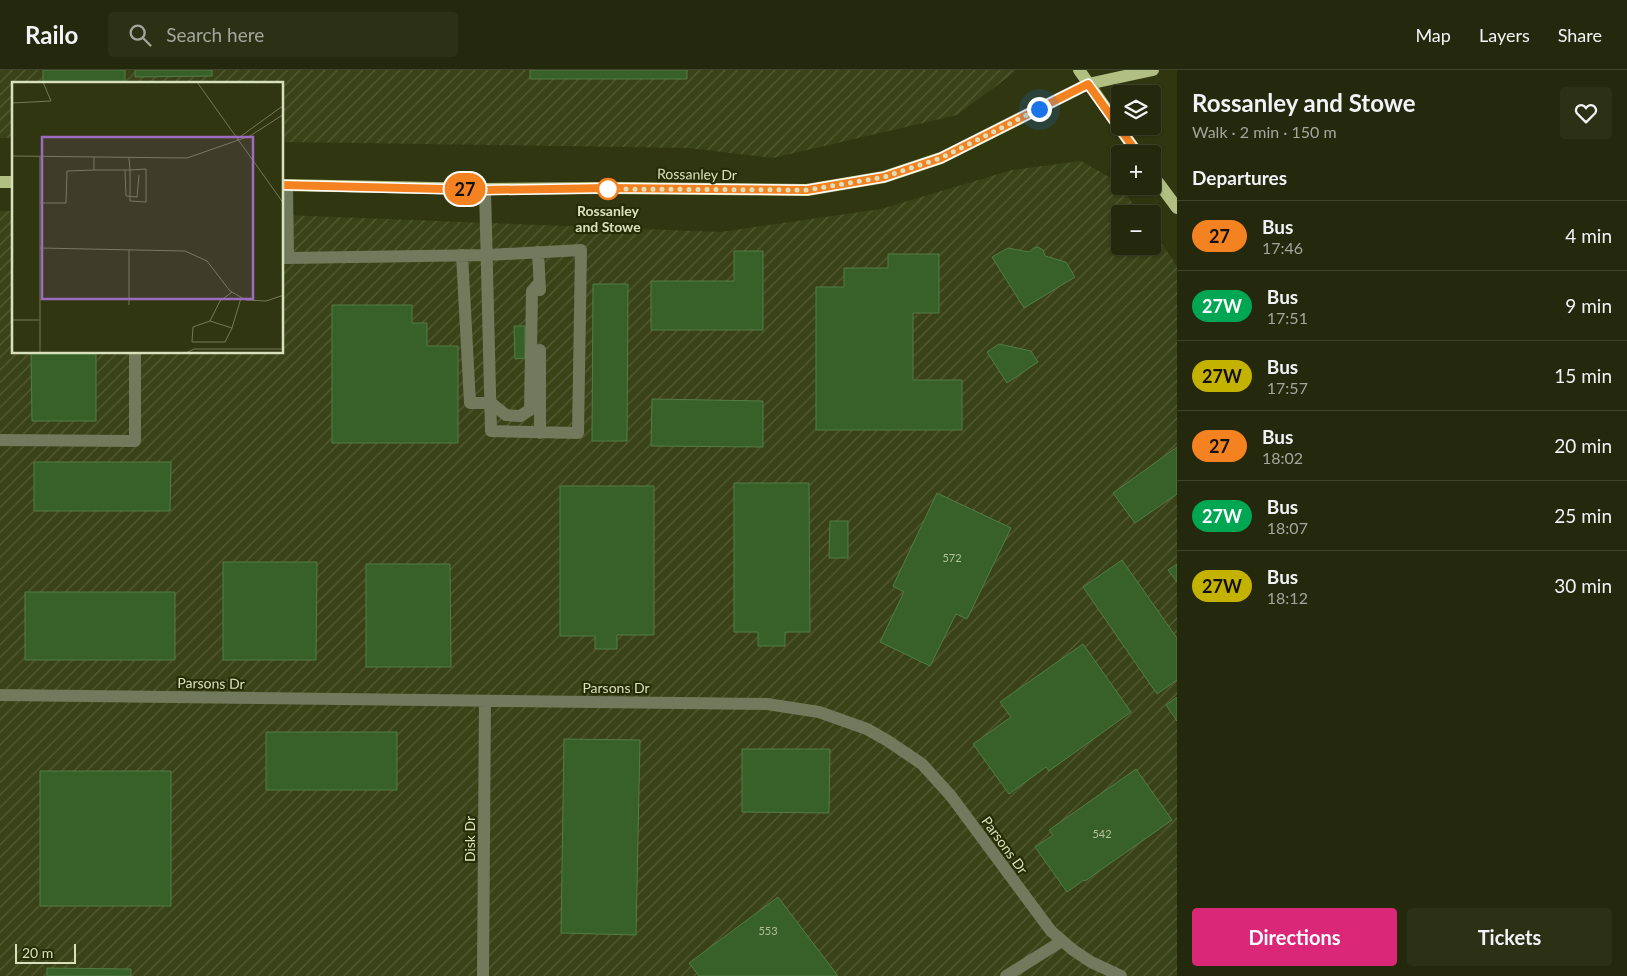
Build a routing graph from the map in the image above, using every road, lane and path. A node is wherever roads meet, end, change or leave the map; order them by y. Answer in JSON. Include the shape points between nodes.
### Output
{"nodes":[{"id":1,"x":1078,"y":70,"type":"edge"},
{"id":2,"x":1102,"y":70,"type":"edge"},
{"id":3,"x":1152,"y":70,"type":"edge"},
{"id":4,"x":1088,"y":84,"type":"junction"},
{"id":5,"x":1132,"y":145,"type":"edge"},
{"id":6,"x":285,"y":185,"type":"edge"},
{"id":7,"x":1161,"y":186,"type":"edge"},
{"id":8,"x":485,"y":190,"type":"junction"},
{"id":9,"x":1177,"y":208,"type":"edge"},
{"id":10,"x":538,"y":252,"type":"junction"},
{"id":11,"x":462,"y":255,"type":"junction"},
{"id":12,"x":488,"y":255,"type":"junction"},
{"id":13,"x":285,"y":258,"type":"edge"},
{"id":14,"x":540,"y":283,"type":"junction"},
{"id":15,"x":135,"y":354,"type":"edge"},
{"id":16,"x":491,"y":403,"type":"junction"},
{"id":17,"x":540,"y":433,"type":"junction"},
{"id":18,"x":0,"y":440,"type":"edge"},
{"id":19,"x":0,"y":695,"type":"edge"},
{"id":20,"x":485,"y":701,"type":"junction"},
{"id":21,"x":1062,"y":941,"type":"junction"},
{"id":22,"x":1107,"y":973,"type":"edge"},
{"id":23,"x":483,"y":976,"type":"edge"},
{"id":24,"x":1006,"y":976,"type":"edge"},
{"id":25,"x":1121,"y":976,"type":"edge"}],
"edges":[{"from":1,"to":4,"type":"main road"},
{"from":2,"to":4,"type":"main road"},
{"from":3,"to":4,"type":"main road"},
{"from":4,"to":5,"type":"main road"},
{"from":4,"to":8,"type":"main road","name":"Rossanley Dr","via":[[941,158],[875,179],[807,190]]},
{"from":6,"to":8,"type":"main road","name":"Rossanley Dr"},
{"from":6,"to":13,"type":"street"},
{"from":7,"to":9,"type":"main road"},
{"from":8,"to":12,"type":"street"},
{"from":10,"to":12,"type":"street"},
{"from":10,"to":14,"type":"street"},
{"from":10,"to":17,"type":"street","via":[[581,250],[578,433]]},
{"from":11,"to":12,"type":"street"},
{"from":11,"to":13,"type":"street"},
{"from":11,"to":16,"type":"street","via":[[470,403]]},
{"from":12,"to":16,"type":"street"},
{"from":14,"to":16,"type":"street","via":[[532,291],[530,410],[520,416],[506,415]]},
{"from":14,"to":17,"type":"street"},
{"from":15,"to":18,"type":"street","via":[[134,441]]},
{"from":16,"to":17,"type":"street","via":[[491,431]]},
{"from":19,"to":20,"type":"street","name":"Parsons Dr"},
{"from":20,"to":21,"type":"street","name":"Parsons Dr","via":[[767,704],[819,712],[867,729],[922,764],[951,796],[1050,931]]},
{"from":20,"to":23,"type":"street","name":"Disk Dr"},
{"from":21,"to":22,"type":"street","name":"Parsons Dr"},
{"from":21,"to":24,"type":"street"},
{"from":22,"to":25,"type":"street","name":"Parsons Dr"}]}
